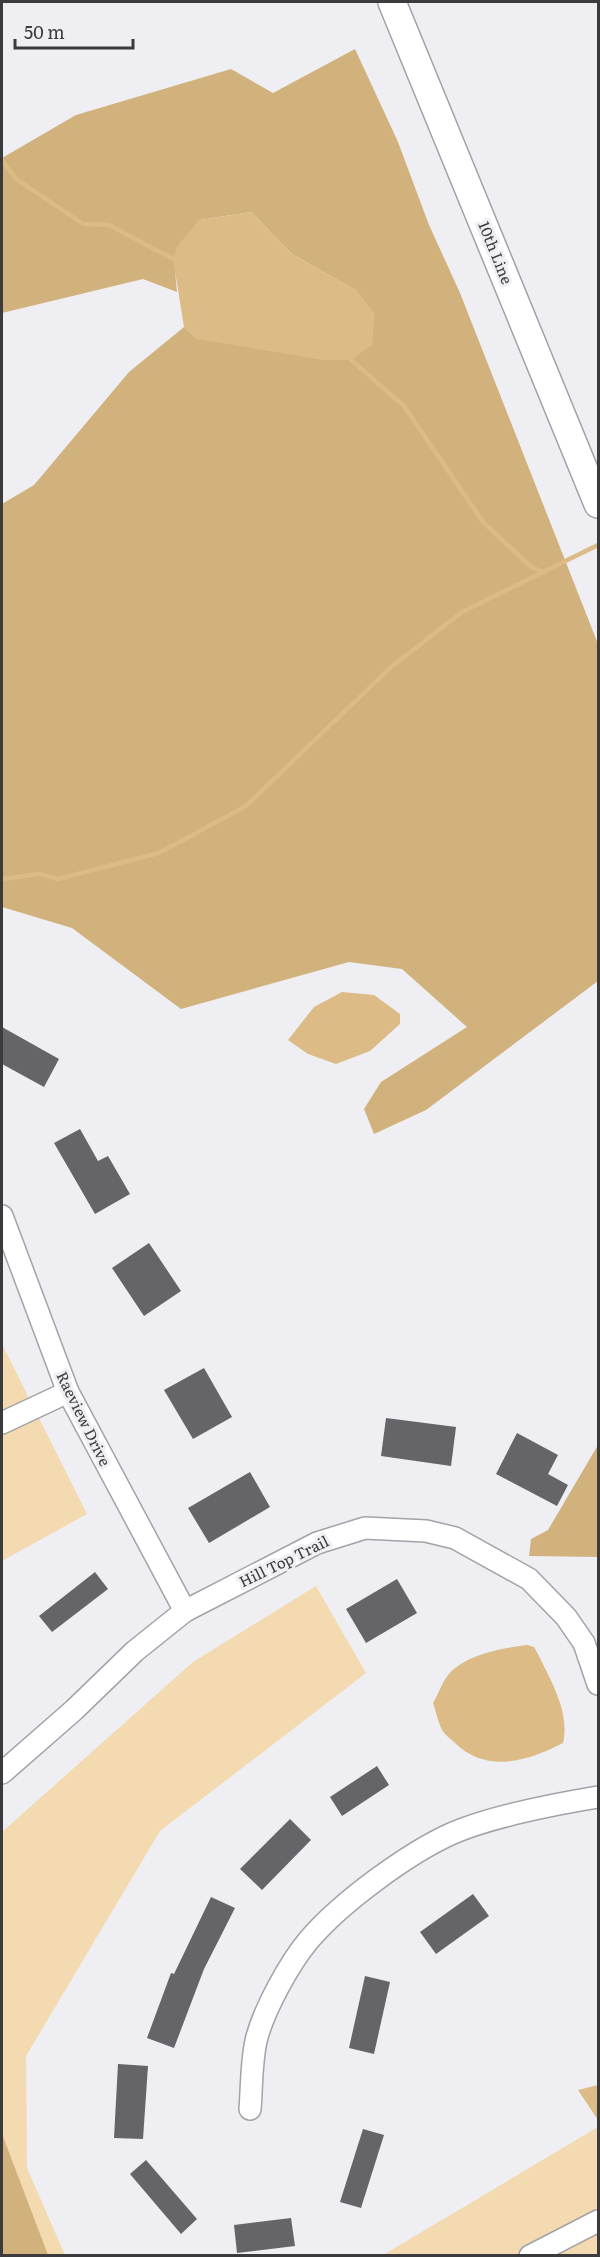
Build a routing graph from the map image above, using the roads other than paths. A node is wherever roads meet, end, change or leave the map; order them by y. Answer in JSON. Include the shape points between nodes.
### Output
{"nodes":[{"id":1,"x":392,"y":2,"type":"edge"},
{"id":2,"x":598,"y":504,"type":"edge"},
{"id":3,"x":2,"y":1216,"type":"edge"},
{"id":4,"x":68,"y":1392,"type":"junction"},
{"id":5,"x":2,"y":1423,"type":"edge"},
{"id":6,"x":185,"y":1611,"type":"junction"},
{"id":7,"x":598,"y":1684,"type":"edge"},
{"id":8,"x":2,"y":1773,"type":"edge"},
{"id":9,"x":598,"y":1797,"type":"edge"},
{"id":10,"x":250,"y":2109,"type":"dead end"},
{"id":11,"x":598,"y":2221,"type":"edge"},
{"id":12,"x":530,"y":2256,"type":"edge"}],
"edges":[{"from":1,"to":2,"type":"main road","name":"10th Line"},
{"from":3,"to":4,"type":"street","name":"Raeview Drive"},
{"from":4,"to":5,"type":"street"},
{"from":4,"to":6,"type":"street","name":"Raeview Drive"},
{"from":6,"to":7,"type":"street","name":"Hill Top Trail","via":[[317,1543],[365,1528],[426,1531],[455,1538],[529,1579],[566,1617],[584,1643]]},
{"from":6,"to":8,"type":"street","name":"Hill Top Trail","via":[[135,1651]]},
{"from":9,"to":10,"type":"street","via":[[454,1833],[422,1850],[342,1907],[308,1941],[276,1992],[257,2037]]},
{"from":11,"to":12,"type":"street"}]}
